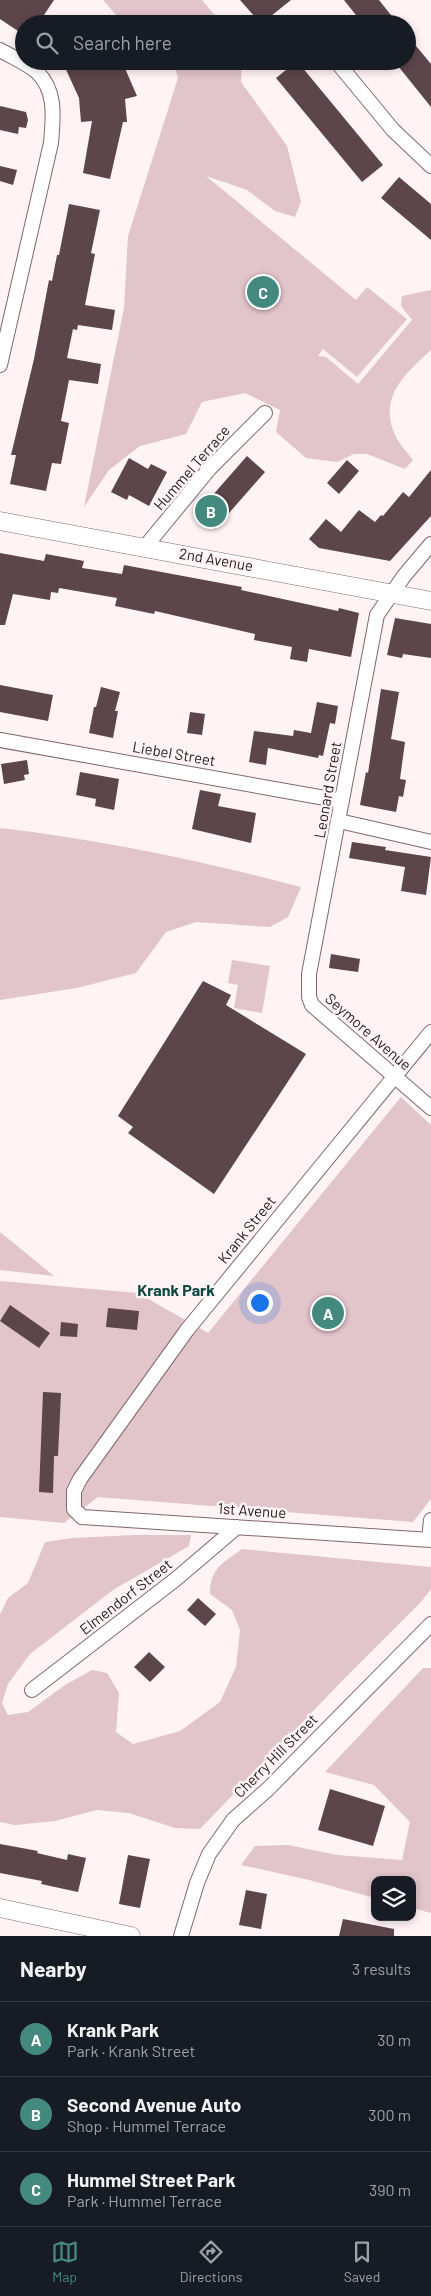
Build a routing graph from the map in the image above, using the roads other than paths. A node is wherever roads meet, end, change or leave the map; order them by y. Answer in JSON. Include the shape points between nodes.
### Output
{"nodes":[{"id":1,"x":0,"y":50,"type":"edge"},
{"id":2,"x":15,"y":59,"type":"edge"},
{"id":3,"x":33,"y":70,"type":"edge"},
{"id":4,"x":343,"y":70,"type":"edge"},
{"id":5,"x":431,"y":166,"type":"edge"},
{"id":6,"x":0,"y":365,"type":"edge"},
{"id":7,"x":265,"y":413,"type":"dead end"},
{"id":8,"x":0,"y":521,"type":"edge"},
{"id":9,"x":431,"y":544,"type":"edge"},
{"id":10,"x":145,"y":547,"type":"junction"},
{"id":11,"x":392,"y":593,"type":"junction"},
{"id":12,"x":431,"y":600,"type":"edge"},
{"id":13,"x":0,"y":740,"type":"edge"},
{"id":14,"x":342,"y":801,"type":"junction"},
{"id":15,"x":339,"y":821,"type":"junction"},
{"id":16,"x":431,"y":842,"type":"edge"},
{"id":17,"x":309,"y":997,"type":"joint"},
{"id":18,"x":431,"y":1032,"type":"edge"},
{"id":19,"x":394,"y":1077,"type":"junction"},
{"id":20,"x":431,"y":1108,"type":"edge"},
{"id":21,"x":74,"y":1509,"type":"joint"},
{"id":22,"x":431,"y":1520,"type":"edge"},
{"id":23,"x":237,"y":1527,"type":"junction"},
{"id":24,"x":430,"y":1540,"type":"edge"},
{"id":25,"x":431,"y":1624,"type":"edge"},
{"id":26,"x":32,"y":1690,"type":"dead end"},
{"id":27,"x":0,"y":1908,"type":"edge"},
{"id":28,"x":131,"y":1936,"type":"edge"},
{"id":29,"x":181,"y":1936,"type":"edge"}],
"edges":[{"from":1,"to":2,"type":"street"},
{"from":3,"to":6,"type":"street","via":[[52,96],[51,143]]},
{"from":4,"to":5,"type":"street","via":[[392,130]]},
{"from":7,"to":10,"type":"street","name":"Hummel Terrace","via":[[210,468]]},
{"from":8,"to":10,"type":"street","name":"2nd Avenue"},
{"from":9,"to":11,"type":"street","name":"Leonard Street"},
{"from":10,"to":11,"type":"street","name":"2nd Avenue"},
{"from":11,"to":12,"type":"street","name":"2nd Avenue"},
{"from":11,"to":14,"type":"street","name":"Leonard Street","via":[[377,615]]},
{"from":13,"to":14,"type":"street","name":"Liebel Street"},
{"from":14,"to":15,"type":"street","name":"Leonard Street"},
{"from":15,"to":16,"type":"street"},
{"from":15,"to":17,"type":"street","name":"Leonard Street","via":[[309,974]]},
{"from":17,"to":19,"type":"street","name":"Seymore Avenue","via":[[312,1005]]},
{"from":18,"to":19,"type":"street","name":"Krank Street"},
{"from":19,"to":20,"type":"street","name":"Seymore Avenue"},
{"from":19,"to":21,"type":"street","name":"Krank Street","via":[[187,1330],[80,1479],[74,1491]]},
{"from":21,"to":23,"type":"street","name":"1st Avenue","via":[[82,1517]]},
{"from":22,"to":24,"type":"street"},
{"from":23,"to":24,"type":"street","name":"1st Avenue"},
{"from":23,"to":26,"type":"street","name":"Elmendorf Street","via":[[176,1579]]},
{"from":25,"to":29,"type":"street","name":"Cherry Hill Street","via":[[234,1820],[209,1854]]},
{"from":27,"to":28,"type":"street"}]}
